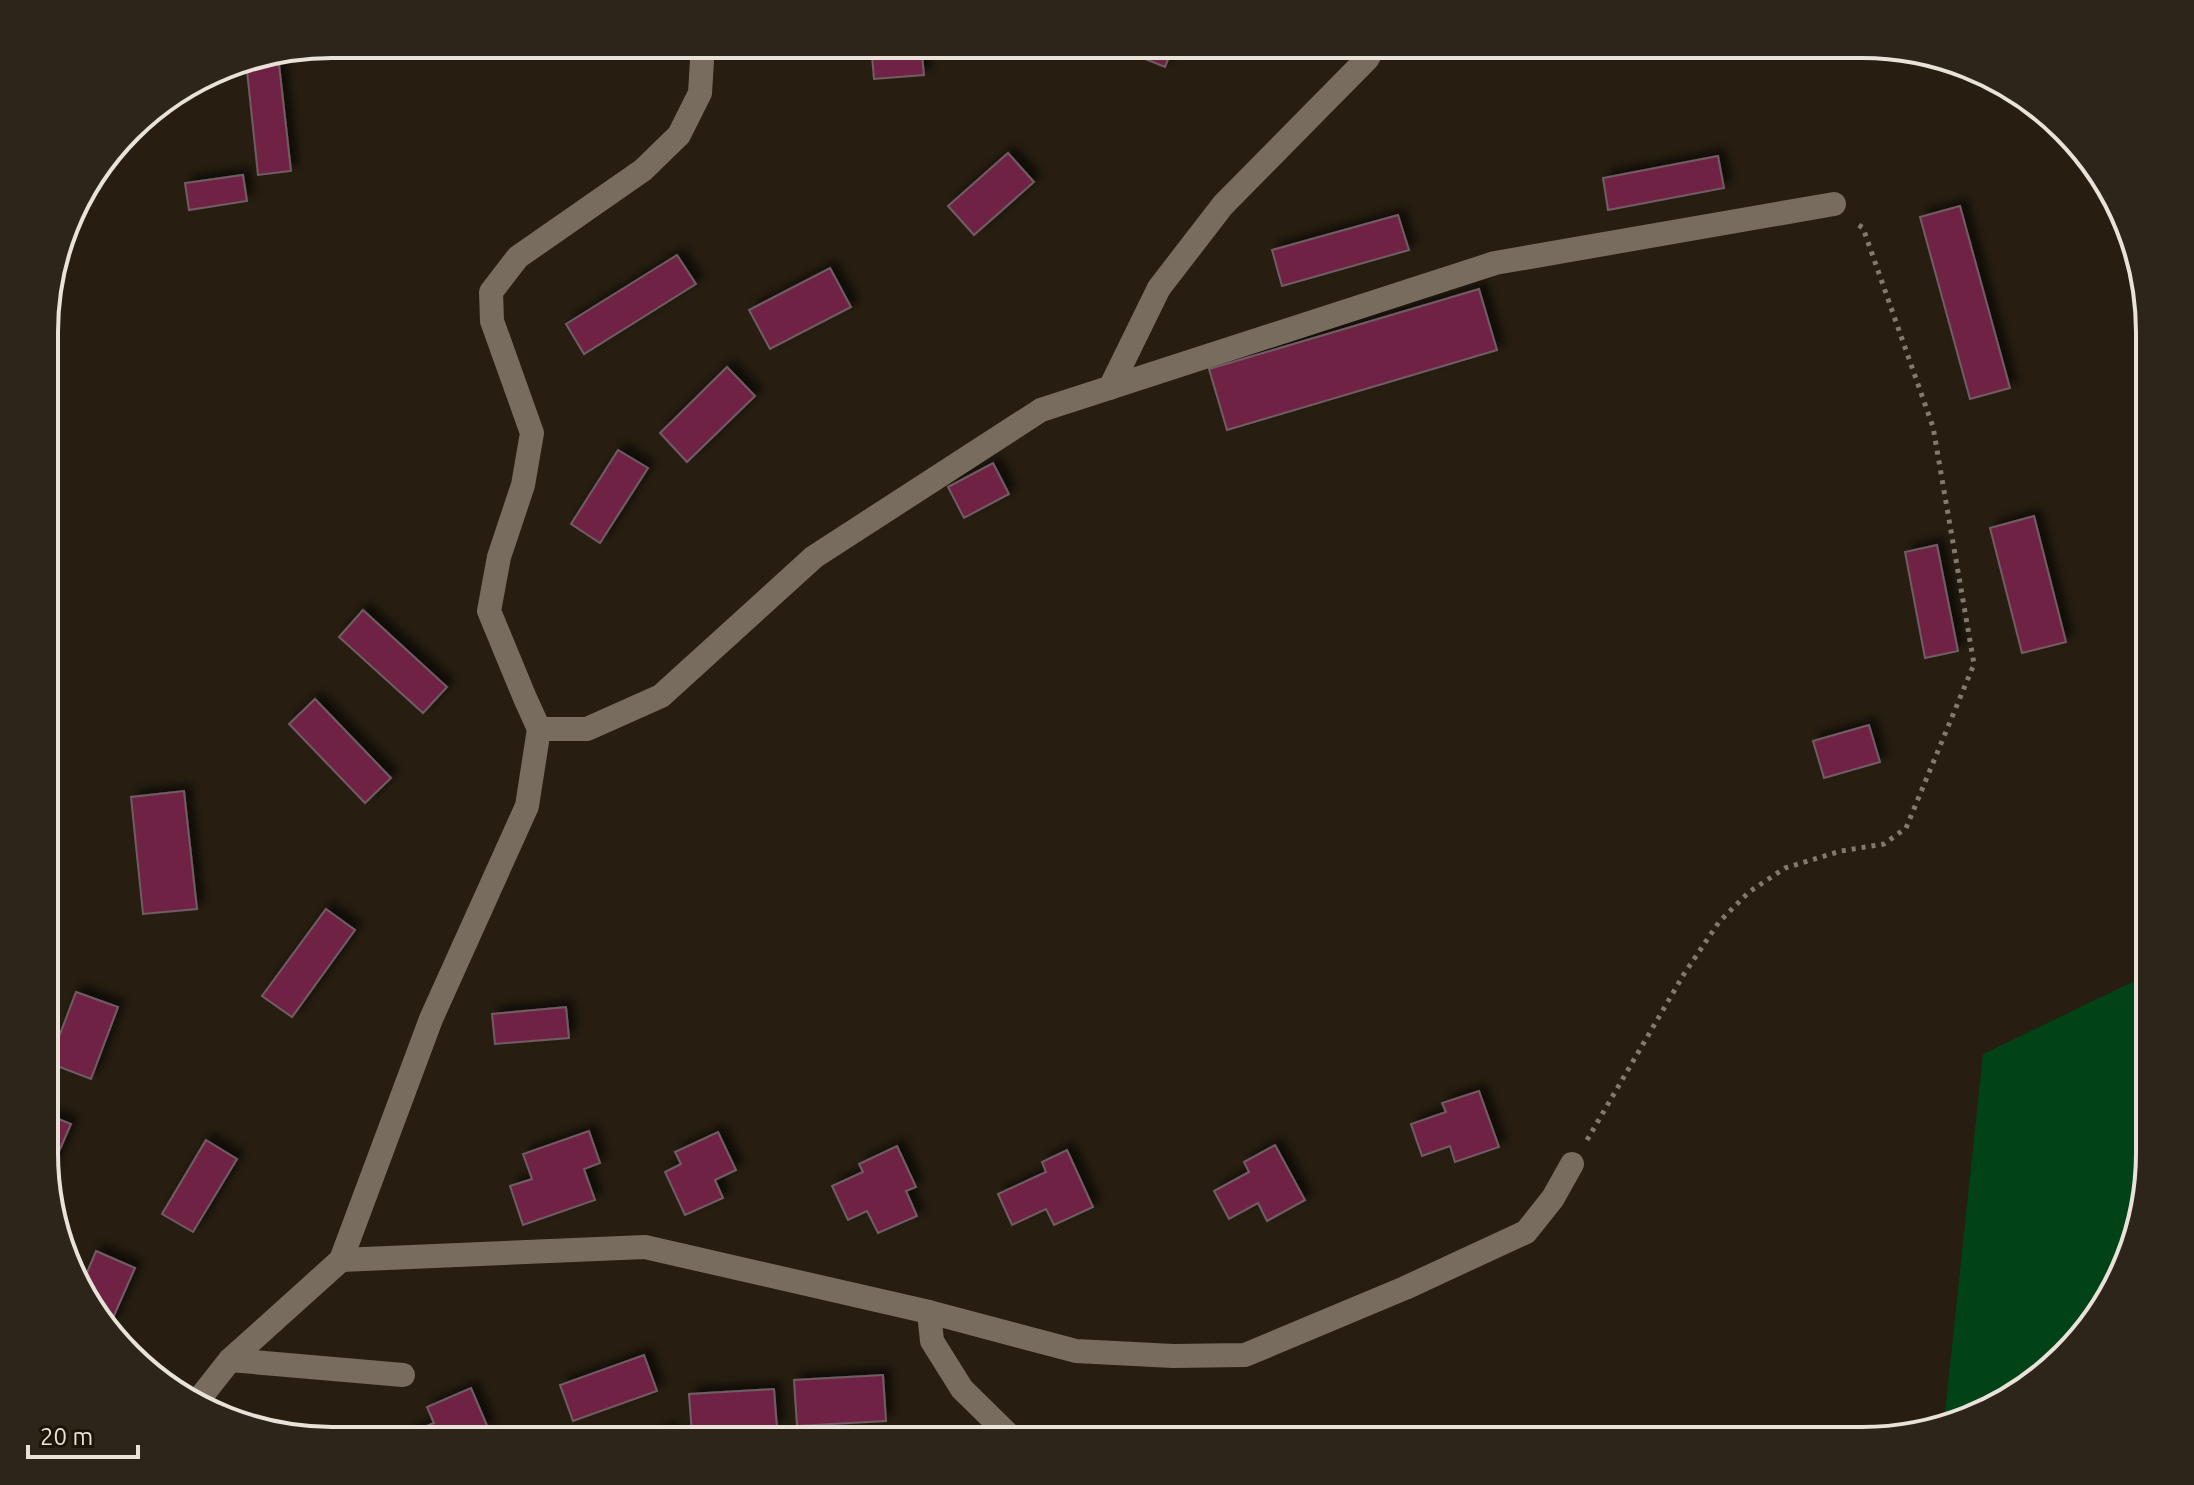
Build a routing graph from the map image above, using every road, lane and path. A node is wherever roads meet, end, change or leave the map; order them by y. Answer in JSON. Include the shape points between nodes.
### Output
{"nodes":[{"id":1,"x":1367,"y":58,"type":"edge"},
{"id":2,"x":702,"y":59,"type":"edge"},
{"id":3,"x":1834,"y":204,"type":"joint"},
{"id":4,"x":1110,"y":388,"type":"junction"},
{"id":5,"x":539,"y":729,"type":"junction"},
{"id":6,"x":1572,"y":1164,"type":"joint"},
{"id":7,"x":341,"y":1260,"type":"junction"},
{"id":8,"x":929,"y":1312,"type":"junction"},
{"id":9,"x":230,"y":1360,"type":"junction"},
{"id":10,"x":403,"y":1375,"type":"dead end"},
{"id":11,"x":203,"y":1394,"type":"edge"},
{"id":12,"x":1000,"y":1427,"type":"edge"}],
"edges":[{"from":1,"to":4,"type":"street","via":[[1223,205],[1159,288]]},
{"from":2,"to":5,"type":"street","via":[[700,93],[679,135],[643,170],[518,257],[491,292],[492,321],[532,433],[489,611]]},
{"from":3,"to":4,"type":"street","via":[[1495,263]]},
{"from":3,"to":6,"type":"path","via":[[1863,228],[1933,427],[1974,664],[1906,828],[1884,844],[1785,868],[1749,892],[1719,922]]},
{"from":4,"to":5,"type":"street","via":[[1041,410],[814,557],[661,696],[587,729]]},
{"from":5,"to":7,"type":"street","via":[[527,806],[431,1019]]},
{"from":6,"to":8,"type":"street","via":[[1526,1232],[1245,1355],[1076,1351]]},
{"from":7,"to":8,"type":"street","via":[[645,1247]]},
{"from":7,"to":9,"type":"street"},
{"from":8,"to":12,"type":"street","via":[[932,1341],[962,1389]]},
{"from":9,"to":10,"type":"street"},
{"from":9,"to":11,"type":"street"}]}
